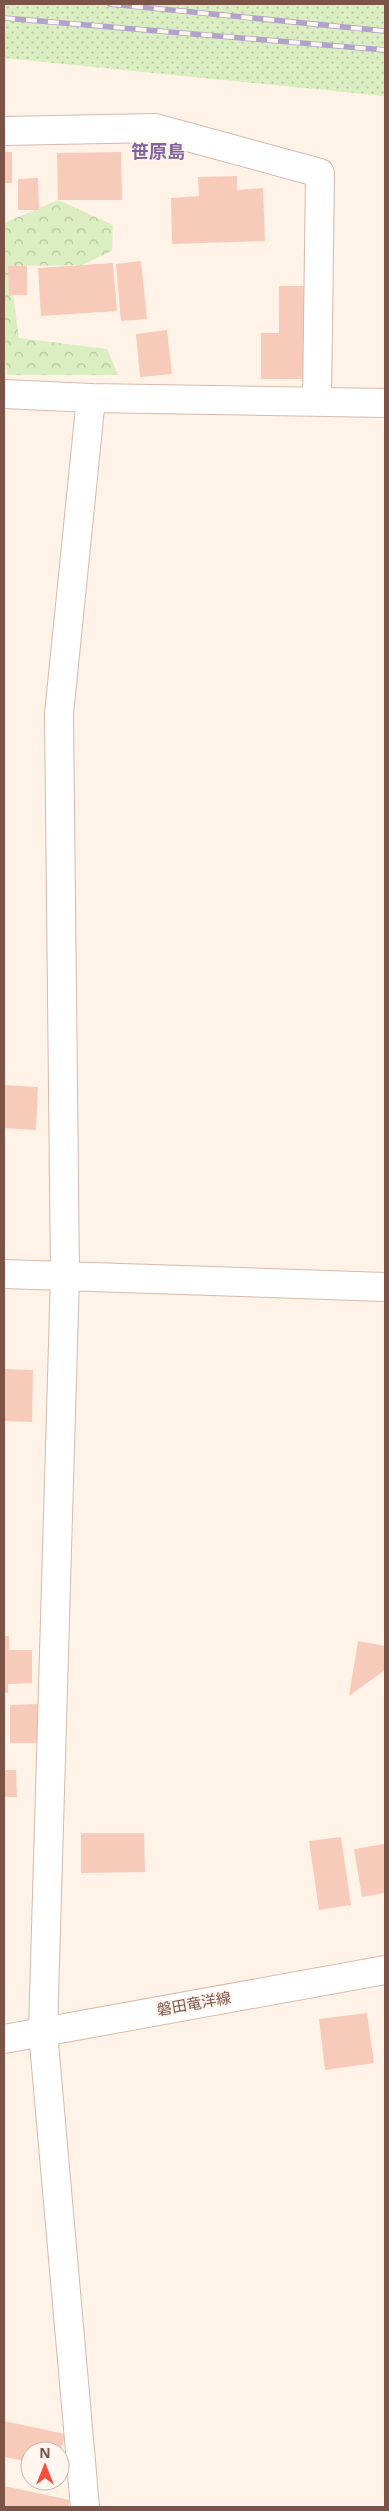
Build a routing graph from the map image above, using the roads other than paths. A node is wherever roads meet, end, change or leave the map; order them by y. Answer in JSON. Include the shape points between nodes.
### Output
{"nodes":[{"id":1,"x":4,"y":131,"type":"edge"},
{"id":2,"x":4,"y":394,"type":"edge"},
{"id":3,"x":91,"y":398,"type":"junction"},
{"id":4,"x":317,"y":402,"type":"junction"},
{"id":5,"x":385,"y":403,"type":"edge"},
{"id":6,"x":4,"y":1274,"type":"edge"},
{"id":7,"x":65,"y":1275,"type":"junction"},
{"id":8,"x":385,"y":1287,"type":"edge"},
{"id":9,"x":385,"y":1970,"type":"edge"},
{"id":10,"x":43,"y":2032,"type":"junction"},
{"id":11,"x":4,"y":2039,"type":"edge"},
{"id":12,"x":85,"y":2507,"type":"edge"}],
"edges":[{"from":1,"to":4,"type":"street","via":[[155,128],[320,173]]},
{"from":2,"to":3,"type":"street"},
{"from":3,"to":4,"type":"street"},
{"from":3,"to":7,"type":"street","via":[[59,714]]},
{"from":4,"to":5,"type":"street"},
{"from":6,"to":7,"type":"street"},
{"from":7,"to":8,"type":"street"},
{"from":7,"to":10,"type":"street"},
{"from":9,"to":10,"type":"street","name":"磐田竜洋線"},
{"from":10,"to":11,"type":"street","name":"磐田竜洋線"},
{"from":10,"to":12,"type":"street"}]}
